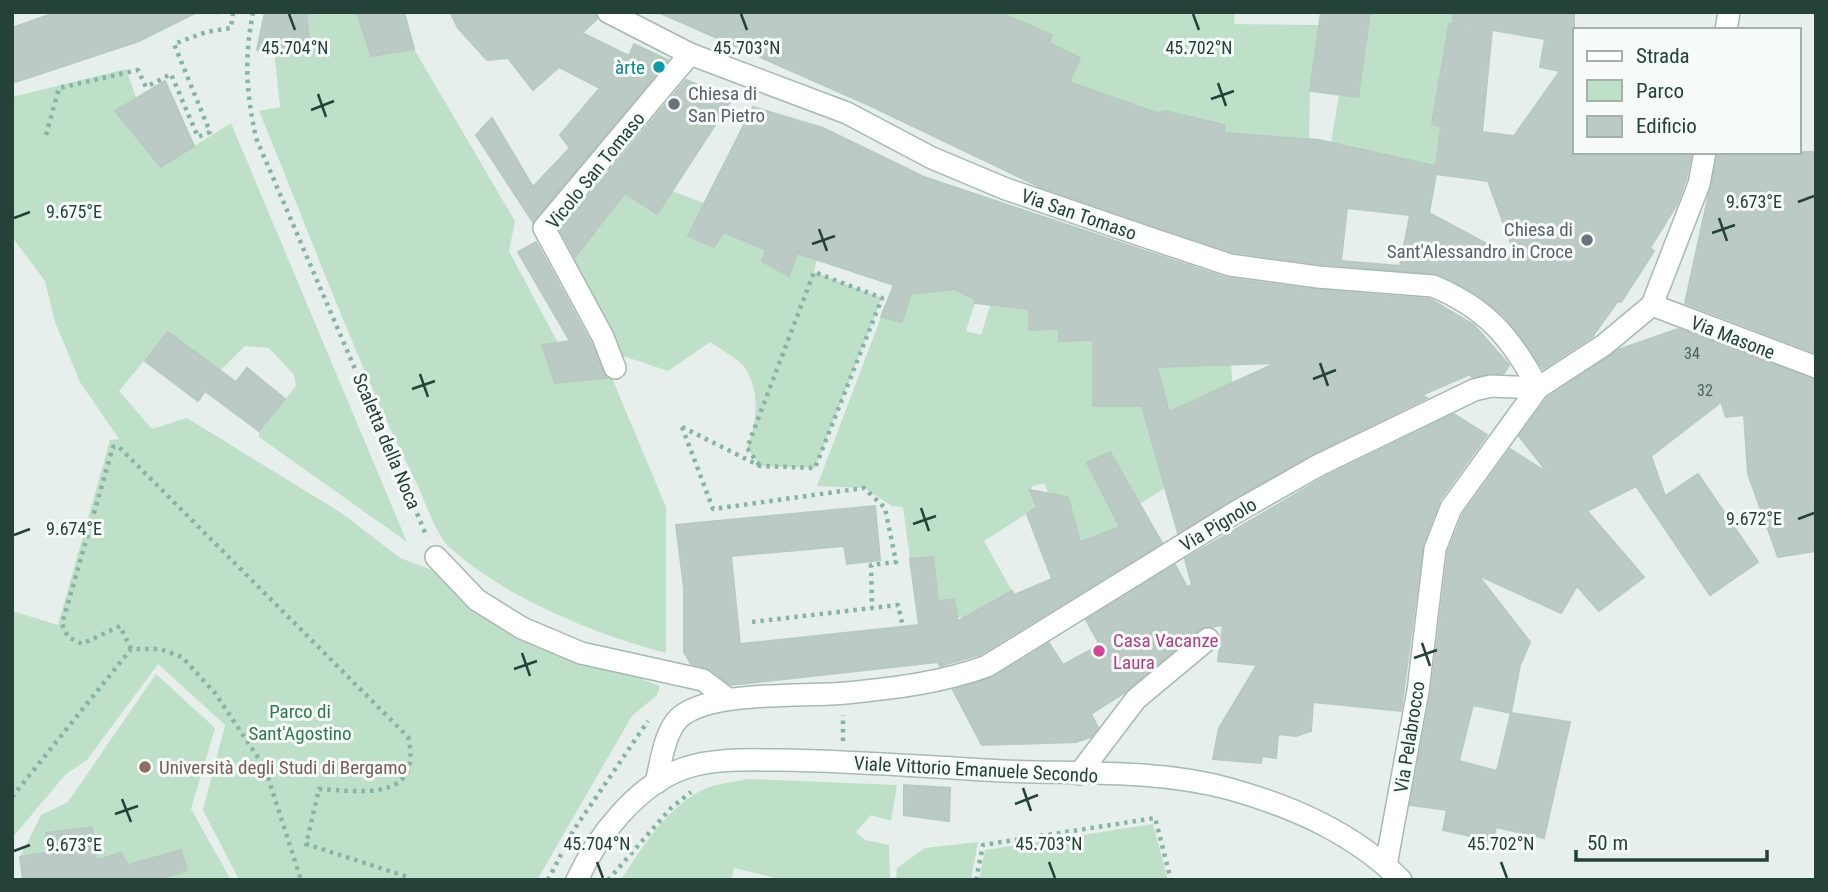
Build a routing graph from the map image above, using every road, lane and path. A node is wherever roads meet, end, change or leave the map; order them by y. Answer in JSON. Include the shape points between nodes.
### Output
{"nodes":[{"id":1,"x":233,"y":12,"type":"edge"},
{"id":2,"x":253,"y":12,"type":"edge"},
{"id":3,"x":608,"y":12,"type":"edge"},
{"id":4,"x":690,"y":54,"type":"junction"},
{"id":5,"x":46,"y":135,"type":"dead end"},
{"id":6,"x":1705,"y":154,"type":"edge"},
{"id":7,"x":1652,"y":305,"type":"junction"},
{"id":8,"x":1816,"y":367,"type":"edge"},
{"id":9,"x":615,"y":368,"type":"dead end"},
{"id":10,"x":1538,"y":388,"type":"junction"},
{"id":11,"x":760,"y":466,"type":"junction"},
{"id":12,"x":436,"y":557,"type":"joint"},
{"id":13,"x":872,"y":608,"type":"junction"},
{"id":14,"x":752,"y":622,"type":"dead end"},
{"id":15,"x":902,"y":627,"type":"dead end"},
{"id":16,"x":1208,"y":639,"type":"dead end"},
{"id":17,"x":131,"y":649,"type":"junction"},
{"id":18,"x":844,"y":693,"type":"junction"},
{"id":19,"x":728,"y":699,"type":"junction"},
{"id":20,"x":650,"y":717,"type":"dead end"},
{"id":21,"x":843,"y":745,"type":"dead end"},
{"id":22,"x":1079,"y":774,"type":"junction"},
{"id":23,"x":656,"y":783,"type":"junction"},
{"id":24,"x":12,"y":797,"type":"edge"},
{"id":25,"x":1394,"y":872,"type":"edge"},
{"id":26,"x":301,"y":880,"type":"edge"},
{"id":27,"x":408,"y":880,"type":"edge"},
{"id":28,"x":548,"y":880,"type":"edge"},
{"id":29,"x":577,"y":880,"type":"edge"},
{"id":30,"x":976,"y":880,"type":"edge"},
{"id":31,"x":1171,"y":880,"type":"edge"}],
"edges":[{"from":1,"to":5,"type":"path","via":[[230,28],[174,44],[210,132],[198,137],[170,74],[146,87],[138,70],[59,88]]},
{"from":2,"to":12,"type":"path","name":"Scaletta della Noca","via":[[245,53],[256,138]]},
{"from":3,"to":4,"type":"street","name":"Via San Tomaso"},
{"from":4,"to":9,"type":"street","name":"Vicolo San Tomaso","via":[[544,228]]},
{"from":4,"to":10,"type":"street","name":"Via San Tomaso","via":[[846,113],[932,158],[1006,189],[1230,265],[1433,286],[1479,309],[1497,326]]},
{"from":6,"to":7,"type":"street","via":[[1699,184]]},
{"from":7,"to":8,"type":"street","name":"Via Masone"},
{"from":7,"to":10,"type":"street","via":[[1604,345]]},
{"from":10,"to":18,"type":"street","name":"Via Pignolo","via":[[1474,390],[1399,425],[1236,512],[987,666],[954,678]]},
{"from":10,"to":25,"type":"street","name":"Via Pelabrocco","via":[[1451,508],[1435,549]]},
{"from":11,"to":11,"type":"path","via":[[815,467],[882,298],[814,272],[747,447]]},
{"from":11,"to":13,"type":"path","via":[[682,427],[713,509],[864,488],[878,501],[887,516],[896,562],[870,565]]},
{"from":12,"to":19,"type":"street","via":[[477,600],[522,628],[581,653],[703,680]]},
{"from":13,"to":14,"type":"path"},
{"from":13,"to":15,"type":"path","via":[[898,605]]},
{"from":16,"to":22,"type":"street","via":[[1136,699]]},
{"from":17,"to":24,"type":"path"},
{"from":17,"to":26,"type":"path","via":[[160,649],[182,657],[215,693],[265,768]]},
{"from":17,"to":27,"type":"path","via":[[120,626],[82,644],[68,637],[62,624],[113,447],[118,446],[408,737],[408,768],[397,783],[382,792],[319,789],[306,845]]},
{"from":18,"to":19,"type":"street","name":"Via Pignolo"},
{"from":18,"to":21,"type":"path"},
{"from":19,"to":23,"type":"street","name":"Via Pignolo","via":[[692,710],[676,722]]},
{"from":20,"to":28,"type":"path","via":[[573,831]]},
{"from":22,"to":23,"type":"street","name":"Viale Vittorio Emanuele Secondo","via":[[752,760],[709,762],[684,768]]},
{"from":22,"to":25,"type":"street","name":"Viale Vittorio Emanuele Secondo","via":[[1167,778],[1229,789],[1315,819]]},
{"from":23,"to":29,"type":"street","name":"Viale Vittorio Emanuele Secondo","via":[[614,823]]},
{"from":30,"to":31,"type":"path","via":[[983,845],[1155,818]]}]}
